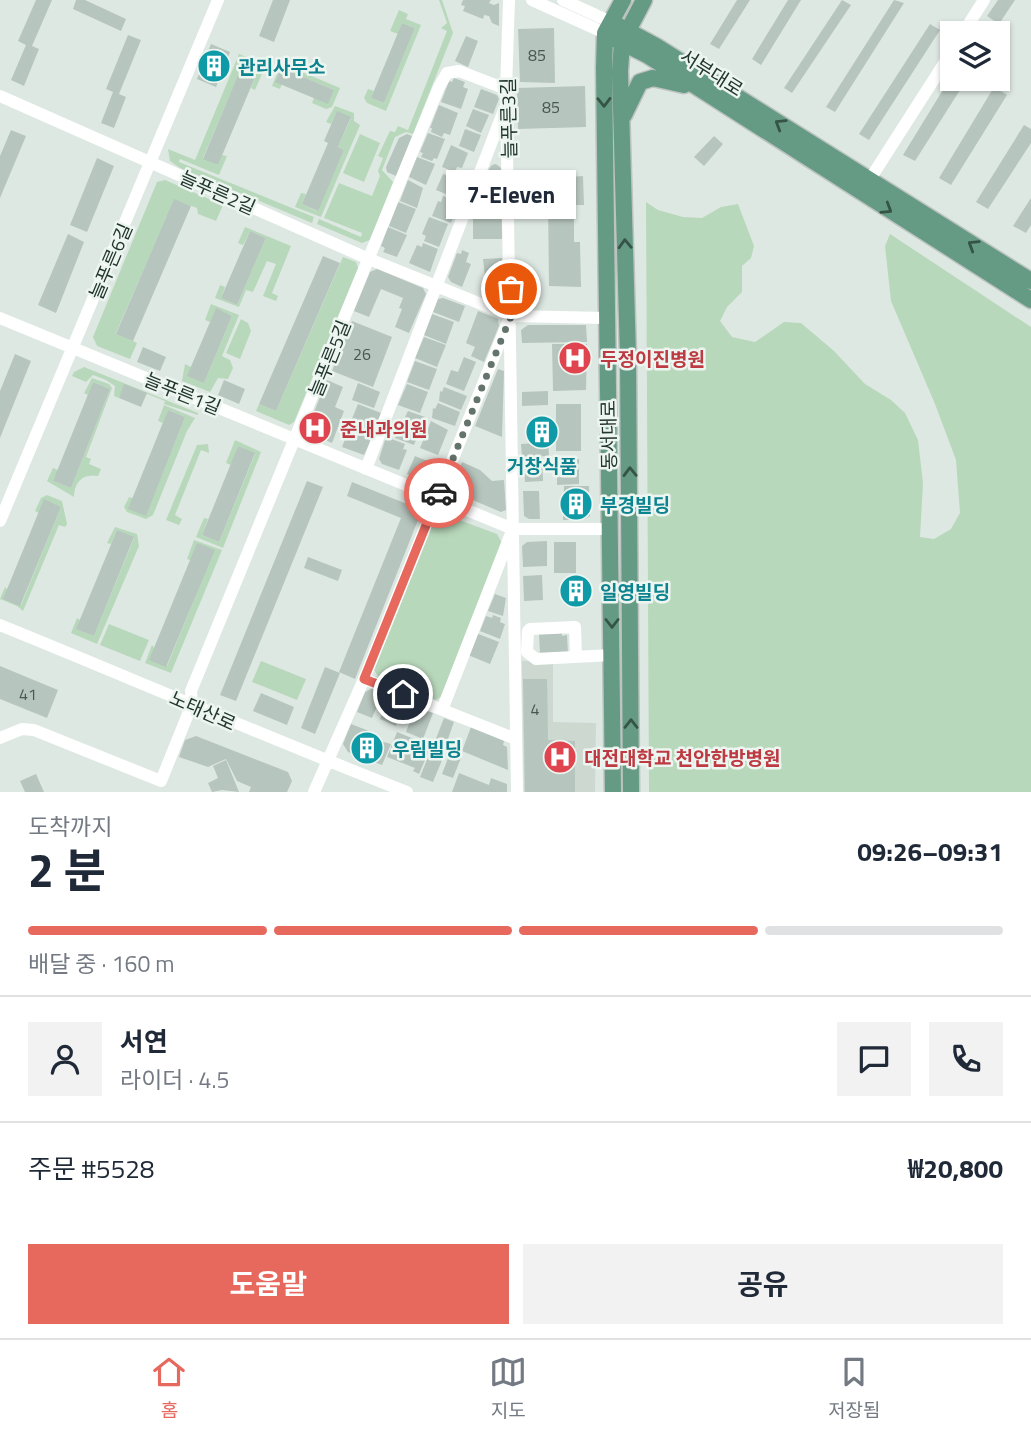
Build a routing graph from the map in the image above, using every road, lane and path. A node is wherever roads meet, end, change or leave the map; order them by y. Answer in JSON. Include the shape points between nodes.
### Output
{"nodes":[{"id":1,"x":218,"y":0,"type":"edge"},
{"id":2,"x":509,"y":0,"type":"edge"},
{"id":3,"x":533,"y":0,"type":"edge"},
{"id":4,"x":563,"y":0,"type":"edge"},
{"id":5,"x":623,"y":0,"type":"edge"},
{"id":6,"x":644,"y":0,"type":"edge"},
{"id":7,"x":984,"y":0,"type":"edge"},
{"id":8,"x":971,"y":21,"type":"edge"},
{"id":9,"x":608,"y":28,"type":"junction"},
{"id":10,"x":625,"y":36,"type":"junction"},
{"id":11,"x":940,"y":70,"type":"edge"},
{"id":12,"x":506,"y":89,"type":"junction"},
{"id":13,"x":709,"y":95,"type":"junction"},
{"id":14,"x":0,"y":96,"type":"edge"},
{"id":15,"x":507,"y":103,"type":"junction"},
{"id":16,"x":622,"y":121,"type":"junction"},
{"id":17,"x":151,"y":162,"type":"junction"},
{"id":18,"x":866,"y":186,"type":"junction"},
{"id":19,"x":369,"y":258,"type":"junction"},
{"id":20,"x":1031,"y":281,"type":"edge"},
{"id":21,"x":437,"y":286,"type":"junction"},
{"id":22,"x":1031,"y":300,"type":"edge"},
{"id":23,"x":511,"y":316,"type":"junction"},
{"id":24,"x":0,"y":318,"type":"edge"},
{"id":25,"x":607,"y":318,"type":"junction"},
{"id":26,"x":73,"y":348,"type":"junction"},
{"id":27,"x":295,"y":440,"type":"junction"},
{"id":28,"x":366,"y":470,"type":"junction"},
{"id":29,"x":437,"y":498,"type":"junction"},
{"id":30,"x":0,"y":521,"type":"edge"},
{"id":31,"x":513,"y":529,"type":"junction"},
{"id":32,"x":610,"y":529,"type":"junction"},
{"id":33,"x":0,"y":625,"type":"edge"},
{"id":34,"x":612,"y":654,"type":"junction"},
{"id":35,"x":576,"y":656,"type":"junction"},
{"id":36,"x":364,"y":679,"type":"junction"},
{"id":37,"x":192,"y":704,"type":"junction"},
{"id":38,"x":442,"y":710,"type":"junction"},
{"id":39,"x":0,"y":738,"type":"edge"},
{"id":40,"x":516,"y":739,"type":"junction"},
{"id":41,"x":328,"y":761,"type":"junction"},
{"id":42,"x":314,"y":792,"type":"edge"},
{"id":43,"x":407,"y":792,"type":"edge"},
{"id":44,"x":517,"y":792,"type":"edge"},
{"id":45,"x":613,"y":792,"type":"edge"},
{"id":46,"x":631,"y":792,"type":"edge"}],
"edges":[{"from":1,"to":17,"type":"street","name":"늘푸른6길"},
{"from":2,"to":12,"type":"street","name":"늘푸른3길"},
{"from":3,"to":9,"type":"street","name":"서부대로"},
{"from":4,"to":9,"type":"street","name":"서부대로"},
{"from":5,"to":9,"type":"main road","name":"동서대로"},
{"from":6,"to":10,"type":"main road","name":"동서대로"},
{"from":7,"to":8,"type":"street"},
{"from":9,"to":10,"type":"main road","name":"서부대로"},
{"from":9,"to":25,"type":"main road","name":"동서대로","one_way":true},
{"from":10,"to":13,"type":"main road","name":"서부대로"},
{"from":10,"to":16,"type":"main road","name":"동서대로"},
{"from":18,"to":10,"type":"main road","name":"서부대로","one_way":true},
{"from":11,"to":18,"type":"street"},
{"from":12,"to":15,"type":"street","name":"늘푸른3길"},
{"from":12,"to":19,"type":"street","name":"늘푸른5길","via":[[459,71],[447,73]]},
{"from":13,"to":16,"type":"main road","via":[[653,78],[640,82]]},
{"from":13,"to":18,"type":"main road","name":"서부대로"},
{"from":14,"to":17,"type":"street","name":"늘푸른2길"},
{"from":15,"to":21,"type":"street"},
{"from":15,"to":23,"type":"street","name":"늘푸른3길"},
{"from":46,"to":16,"type":"main road","name":"동서대로","one_way":true},
{"from":17,"to":19,"type":"street","name":"늘푸른2길"},
{"from":17,"to":26,"type":"street","name":"늘푸른6길"},
{"from":20,"to":18,"type":"main road","name":"서부대로","one_way":true},
{"from":18,"to":22,"type":"main road","name":"서부대로","one_way":true},
{"from":19,"to":21,"type":"street","name":"늘푸른2길"},
{"from":19,"to":27,"type":"street","name":"늘푸른5길"},
{"from":21,"to":23,"type":"street","name":"늘푸른2길"},
{"from":21,"to":28,"type":"street"},
{"from":23,"to":25,"type":"street","name":"늘푸른2길"},
{"from":23,"to":29,"type":"street"},
{"from":23,"to":31,"type":"street","name":"늘푸른3길"},
{"from":24,"to":26,"type":"street","name":"늘푸른1길"},
{"from":25,"to":32,"type":"main road","name":"동서대로"},
{"from":26,"to":27,"type":"street","name":"늘푸른1길"},
{"from":26,"to":30,"type":"street","name":"늘푸른6길"},
{"from":27,"to":28,"type":"street","name":"늘푸른1길"},
{"from":27,"to":37,"type":"street","name":"늘푸른5길","via":[[191,691]]},
{"from":28,"to":29,"type":"street","name":"늘푸른1길"},
{"from":29,"to":31,"type":"street","name":"늘푸른1길"},
{"from":29,"to":36,"type":"street"},
{"from":31,"to":32,"type":"street","name":"늘푸른1길"},
{"from":31,"to":38,"type":"street","name":"늘푸른3길"},
{"from":31,"to":40,"type":"street","name":"늘푸른3길"},
{"from":32,"to":34,"type":"main road","name":"동서대로","one_way":true},
{"from":33,"to":37,"type":"street","name":"노태산로"},
{"from":34,"to":35,"type":"street"},
{"from":34,"to":45,"type":"main road","name":"동서대로"},
{"from":35,"to":35,"type":"street","via":[[531,657],[526,636],[530,629],[575,626]]},
{"from":36,"to":38,"type":"street"},
{"from":36,"to":41,"type":"street"},
{"from":37,"to":39,"type":"street","name":"늘푸른5길","via":[[161,781],[34,730],[22,729]]},
{"from":37,"to":41,"type":"street","name":"노태산로"},
{"from":38,"to":40,"type":"street"},
{"from":40,"to":44,"type":"street","name":"늘푸른3길"},
{"from":41,"to":42,"type":"street"},
{"from":41,"to":43,"type":"street","name":"노태산로"}]}
